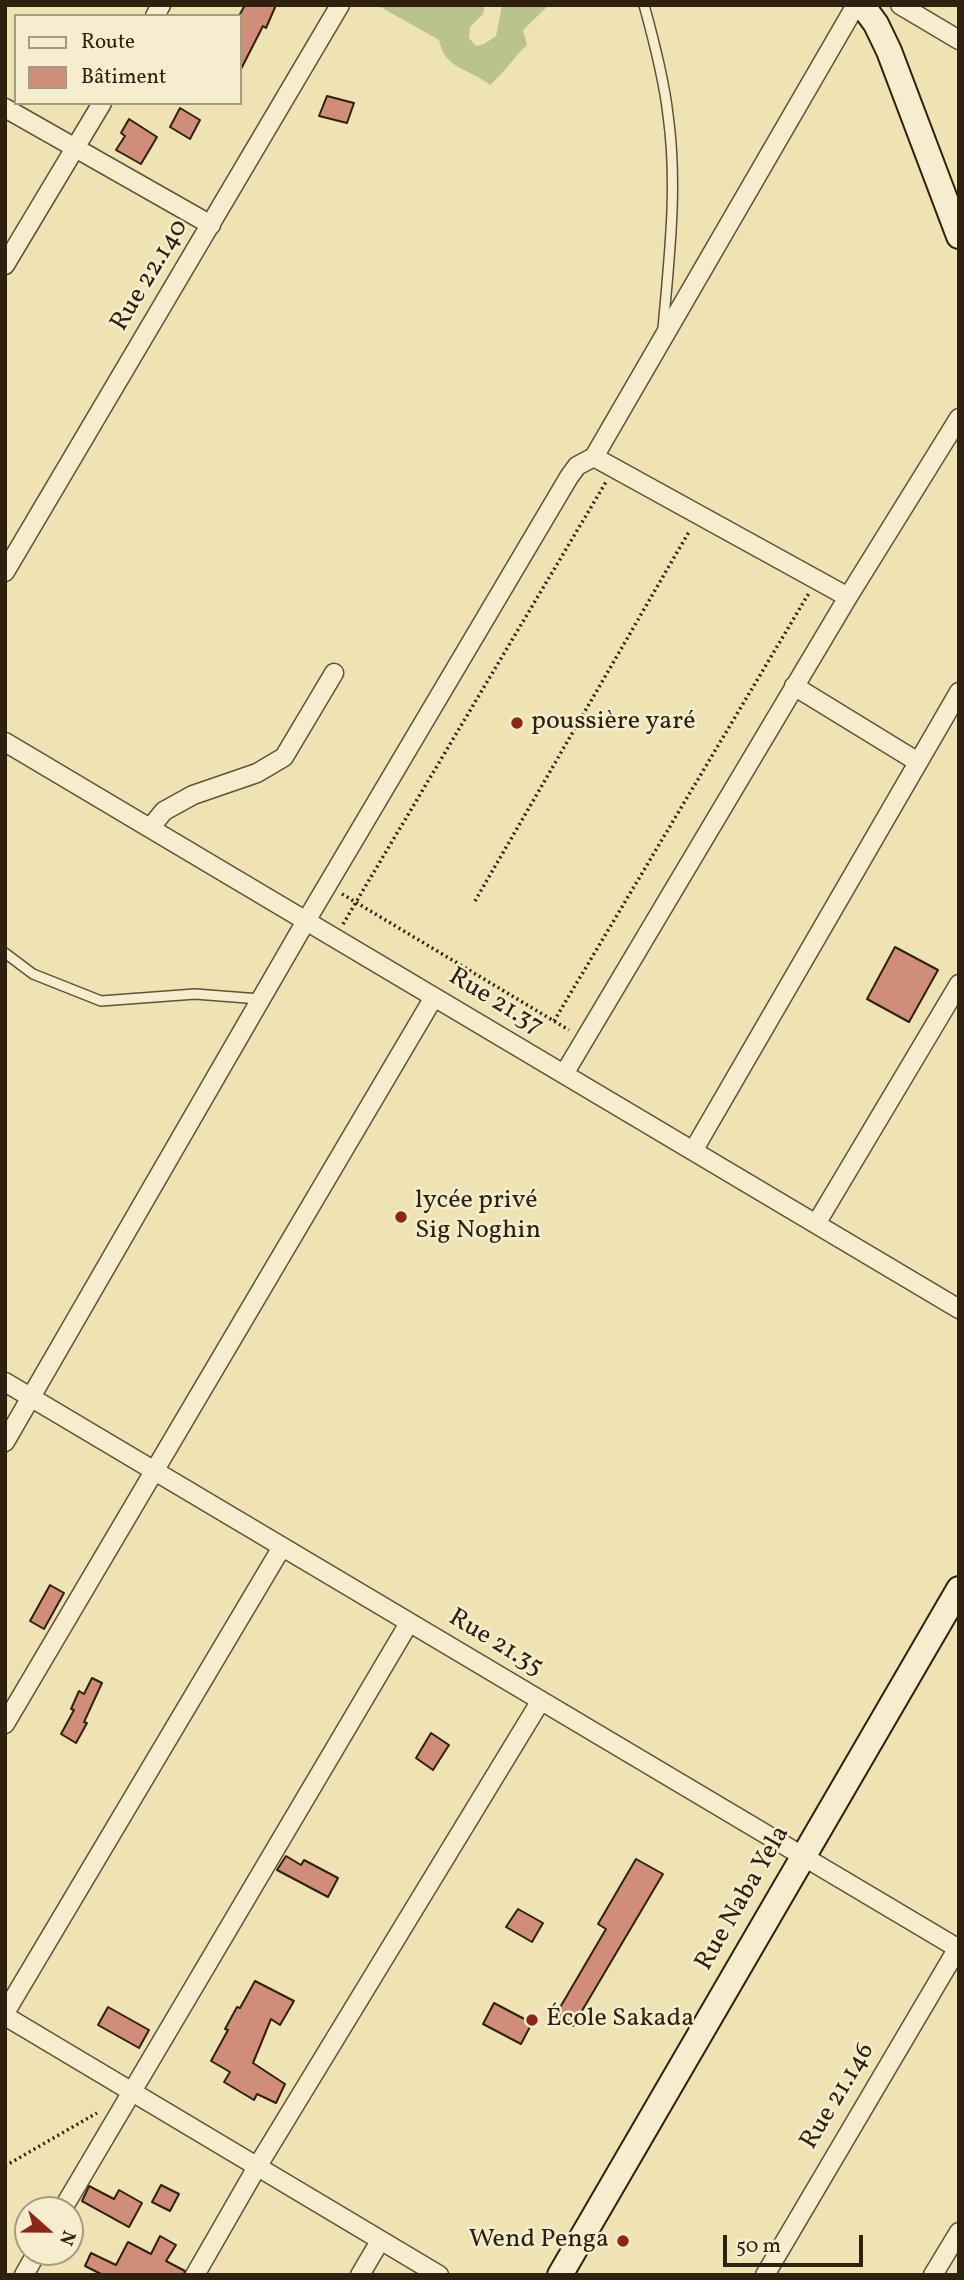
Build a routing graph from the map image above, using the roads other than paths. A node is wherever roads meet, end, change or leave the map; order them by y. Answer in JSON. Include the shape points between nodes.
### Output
{"nodes":[{"id":1,"x":340,"y":5,"type":"edge"},
{"id":2,"x":644,"y":5,"type":"edge"},
{"id":3,"x":856,"y":5,"type":"edge"},
{"id":4,"x":863,"y":5,"type":"edge"},
{"id":5,"x":900,"y":5,"type":"edge"},
{"id":6,"x":959,"y":40,"type":"edge"},
{"id":7,"x":101,"y":105,"type":"edge"},
{"id":8,"x":5,"y":108,"type":"edge"},
{"id":9,"x":75,"y":148,"type":"junction"},
{"id":10,"x":954,"y":198,"type":"edge"},
{"id":11,"x":211,"y":225,"type":"junction"},
{"id":12,"x":959,"y":236,"type":"edge"},
{"id":13,"x":5,"y":265,"type":"edge"},
{"id":14,"x":662,"y":341,"type":"junction"},
{"id":15,"x":959,"y":418,"type":"edge"},
{"id":16,"x":594,"y":457,"type":"junction"},
{"id":17,"x":5,"y":572,"type":"edge"},
{"id":18,"x":848,"y":597,"type":"junction"},
{"id":19,"x":334,"y":673,"type":"dead end"},
{"id":20,"x":794,"y":686,"type":"junction"},
{"id":21,"x":959,"y":692,"type":"edge"},
{"id":22,"x":5,"y":742,"type":"edge"},
{"id":23,"x":918,"y":762,"type":"junction"},
{"id":24,"x":150,"y":828,"type":"junction"},
{"id":25,"x":306,"y":921,"type":"junction"},
{"id":26,"x":5,"y":953,"type":"edge"},
{"id":27,"x":959,"y":984,"type":"edge"},
{"id":28,"x":434,"y":997,"type":"junction"},
{"id":29,"x":261,"y":1000,"type":"junction"},
{"id":30,"x":564,"y":1074,"type":"junction"},
{"id":31,"x":693,"y":1151,"type":"junction"},
{"id":32,"x":816,"y":1224,"type":"junction"},
{"id":33,"x":959,"y":1309,"type":"edge"},
{"id":34,"x":5,"y":1382,"type":"edge"},
{"id":35,"x":32,"y":1398,"type":"junction"},
{"id":36,"x":5,"y":1442,"type":"edge"},
{"id":37,"x":154,"y":1471,"type":"junction"},
{"id":38,"x":282,"y":1547,"type":"junction"},
{"id":39,"x":959,"y":1589,"type":"edge"},
{"id":40,"x":409,"y":1623,"type":"junction"},
{"id":41,"x":540,"y":1702,"type":"junction"},
{"id":42,"x":5,"y":1724,"type":"edge"},
{"id":43,"x":802,"y":1858,"type":"junction"},
{"id":44,"x":958,"y":1948,"type":"edge"},
{"id":45,"x":5,"y":2014,"type":"edge"},
{"id":46,"x":132,"y":2093,"type":"junction"},
{"id":47,"x":257,"y":2167,"type":"junction"},
{"id":48,"x":70,"y":2196,"type":"edge"},
{"id":49,"x":959,"y":2232,"type":"edge"},
{"id":50,"x":380,"y":2241,"type":"junction"},
{"id":51,"x":195,"y":2275,"type":"edge"},
{"id":52,"x":360,"y":2275,"type":"edge"},
{"id":53,"x":439,"y":2275,"type":"edge"},
{"id":54,"x":560,"y":2275,"type":"edge"},
{"id":55,"x":765,"y":2275,"type":"edge"},
{"id":56,"x":933,"y":2275,"type":"edge"}],
"edges":[{"from":1,"to":11,"type":"street","name":"Rue 22.140"},
{"from":2,"to":14,"type":"lane","via":[[668,115],[673,174]]},
{"from":3,"to":14,"type":"street"},
{"from":4,"to":10,"type":"street","via":[[889,51]]},
{"from":5,"to":6,"type":"street"},
{"from":7,"to":9,"type":"street"},
{"from":8,"to":9,"type":"street"},
{"from":9,"to":11,"type":"street"},
{"from":9,"to":13,"type":"street"},
{"from":10,"to":12,"type":"street"},
{"from":11,"to":17,"type":"street","name":"Rue 22.140"},
{"from":14,"to":16,"type":"street"},
{"from":15,"to":18,"type":"street"},
{"from":16,"to":18,"type":"street"},
{"from":16,"to":25,"type":"street","via":[[577,466],[569,477]]},
{"from":18,"to":20,"type":"street"},
{"from":19,"to":24,"type":"street","via":[[284,757],[257,773],[193,795],[164,811]]},
{"from":20,"to":23,"type":"street"},
{"from":20,"to":30,"type":"street"},
{"from":21,"to":23,"type":"street"},
{"from":22,"to":24,"type":"street","name":"Rue 21.37"},
{"from":23,"to":31,"type":"street"},
{"from":24,"to":25,"type":"street","name":"Rue 21.37"},
{"from":25,"to":28,"type":"street","name":"Rue 21.37"},
{"from":25,"to":29,"type":"street"},
{"from":26,"to":29,"type":"lane","via":[[33,974],[101,1001],[195,993]]},
{"from":27,"to":32,"type":"street"},
{"from":28,"to":30,"type":"street","name":"Rue 21.37"},
{"from":28,"to":37,"type":"street"},
{"from":29,"to":35,"type":"street"},
{"from":30,"to":31,"type":"street","name":"Rue 21.37"},
{"from":31,"to":32,"type":"street","name":"Rue 21.37"},
{"from":32,"to":33,"type":"street","name":"Rue 21.37"},
{"from":34,"to":35,"type":"street","name":"Rue 21.35"},
{"from":35,"to":36,"type":"street"},
{"from":35,"to":37,"type":"street","name":"Rue 21.35"},
{"from":37,"to":38,"type":"street","name":"Rue 21.35"},
{"from":37,"to":42,"type":"street"},
{"from":38,"to":40,"type":"street","name":"Rue 21.35"},
{"from":38,"to":45,"type":"street"},
{"from":39,"to":43,"type":"street","name":"Rue Naba Yela"},
{"from":40,"to":41,"type":"street","name":"Rue 21.35"},
{"from":40,"to":46,"type":"street"},
{"from":41,"to":43,"type":"street","name":"Rue 21.35"},
{"from":41,"to":47,"type":"street"},
{"from":43,"to":44,"type":"street","name":"Rue 21.35"},
{"from":43,"to":54,"type":"street","name":"Rue Naba Yela"},
{"from":44,"to":55,"type":"street","name":"Rue 21.146"},
{"from":45,"to":46,"type":"street"},
{"from":46,"to":47,"type":"street"},
{"from":46,"to":48,"type":"street"},
{"from":47,"to":50,"type":"street"},
{"from":47,"to":51,"type":"street"},
{"from":49,"to":56,"type":"street"},
{"from":50,"to":52,"type":"street"},
{"from":50,"to":53,"type":"street"}]}
